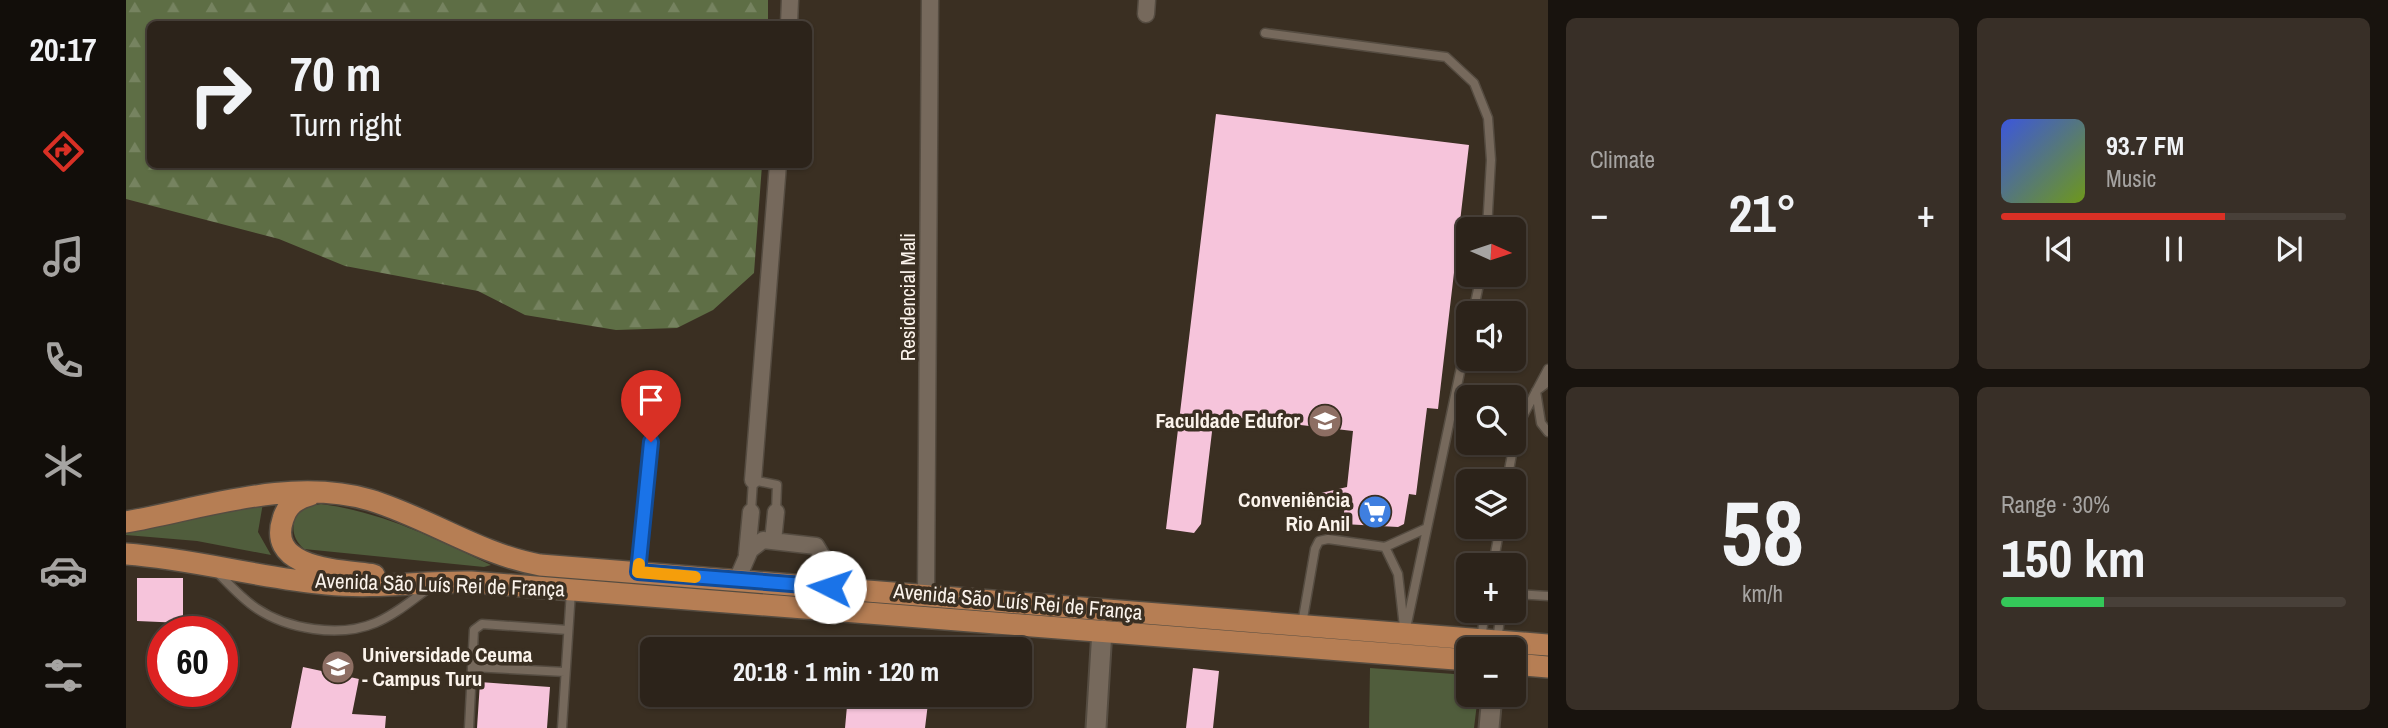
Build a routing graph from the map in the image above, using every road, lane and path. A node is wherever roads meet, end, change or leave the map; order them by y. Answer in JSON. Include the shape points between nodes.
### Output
{"nodes":[{"id":1,"x":790,"y":0,"type":"edge"},
{"id":2,"x":930,"y":0,"type":"edge"},
{"id":3,"x":789,"y":21,"type":"edge"},
{"id":4,"x":1265,"y":33,"type":"dead end"},
{"id":5,"x":778,"y":168,"type":"edge"},
{"id":6,"x":1488,"y":217,"type":"edge"},
{"id":7,"x":1548,"y":369,"type":"edge"},
{"id":8,"x":1460,"y":371,"type":"edge"},
{"id":9,"x":1548,"y":382,"type":"edge"},
{"id":10,"x":1536,"y":391,"type":"junction"},
{"id":11,"x":654,"y":417,"type":"dead end"},
{"id":12,"x":1548,"y":432,"type":"edge"},
{"id":13,"x":1509,"y":469,"type":"edge"},
{"id":14,"x":753,"y":480,"type":"junction"},
{"id":15,"x":319,"y":493,"type":"junction"},
{"id":16,"x":751,"y":512,"type":"joint"},
{"id":17,"x":776,"y":512,"type":"joint"},
{"id":18,"x":126,"y":522,"type":"edge"},
{"id":19,"x":1427,"y":528,"type":"junction"},
{"id":20,"x":773,"y":541,"type":"junction"},
{"id":21,"x":1385,"y":547,"type":"junction"},
{"id":22,"x":126,"y":554,"type":"edge"},
{"id":23,"x":747,"y":556,"type":"junction"},
{"id":24,"x":209,"y":564,"type":"junction"},
{"id":25,"x":638,"y":572,"type":"junction"},
{"id":26,"x":737,"y":580,"type":"junction"},
{"id":27,"x":435,"y":583,"type":"junction"},
{"id":28,"x":830,"y":587,"type":"junction"},
{"id":29,"x":571,"y":589,"type":"junction"},
{"id":30,"x":926,"y":595,"type":"junction"},
{"id":31,"x":1526,"y":595,"type":"edge"},
{"id":32,"x":1548,"y":596,"type":"edge"},
{"id":33,"x":1302,"y":625,"type":"junction"},
{"id":34,"x":568,"y":630,"type":"junction"},
{"id":35,"x":1102,"y":630,"type":"junction"},
{"id":36,"x":1405,"y":633,"type":"junction"},
{"id":37,"x":1456,"y":639,"type":"edge"},
{"id":38,"x":1526,"y":644,"type":"edge"},
{"id":39,"x":1548,"y":645,"type":"edge"},
{"id":40,"x":1456,"y":659,"type":"edge"},
{"id":41,"x":1526,"y":665,"type":"edge"},
{"id":42,"x":472,"y":667,"type":"junction"},
{"id":43,"x":1548,"y":667,"type":"edge"},
{"id":44,"x":565,"y":672,"type":"junction"},
{"id":45,"x":1491,"y":707,"type":"edge"},
{"id":46,"x":469,"y":728,"type":"edge"},
{"id":47,"x":562,"y":728,"type":"edge"},
{"id":48,"x":1096,"y":728,"type":"edge"},
{"id":49,"x":1489,"y":728,"type":"edge"}],
"edges":[{"from":1,"to":3,"type":"street"},
{"from":2,"to":30,"type":"street","name":"Residencial Mali"},
{"from":4,"to":6,"type":"lane","via":[[1446,57],[1474,83],[1488,118]]},
{"from":5,"to":14,"type":"street"},
{"from":7,"to":10,"type":"lane"},
{"from":8,"to":19,"type":"lane"},
{"from":9,"to":10,"type":"lane"},
{"from":10,"to":12,"type":"lane","via":[[1541,423]]},
{"from":10,"to":13,"type":"lane","via":[[1517,427]]},
{"from":11,"to":25,"type":"lane"},
{"from":14,"to":16,"type":"lane"},
{"from":14,"to":17,"type":"lane","via":[[777,485]]},
{"from":15,"to":18,"type":"main road","name":"Avenida São Luís Rei de França","via":[[257,496]]},
{"from":15,"to":25,"type":"main road","name":"Avenida São Luís Rei de França","via":[[387,506],[523,562]]},
{"from":15,"to":27,"type":"main road","via":[[295,501],[284,514],[282,542],[294,558],[313,566]]},
{"from":16,"to":23,"type":"street"},
{"from":17,"to":20,"type":"street"},
{"from":19,"to":21,"type":"lane"},
{"from":19,"to":36,"type":"lane"},
{"from":20,"to":23,"type":"street","via":[[757,541]]},
{"from":20,"to":28,"type":"street","via":[[816,546]]},
{"from":21,"to":33,"type":"lane","via":[[1320,541]]},
{"from":21,"to":36,"type":"lane","via":[[1398,575]]},
{"from":22,"to":24,"type":"main road","name":"Avenida São Luís Rei de França"},
{"from":23,"to":26,"type":"street"},
{"from":24,"to":27,"type":"main road","name":"Avenida São Luís Rei de França","via":[[328,584]]},
{"from":24,"to":27,"type":"lane","via":[[267,615],[322,629],[378,622]]},
{"from":25,"to":26,"type":"main road","name":"Avenida São Luís Rei de França"},
{"from":26,"to":28,"type":"main road","name":"Avenida São Luís Rei de França"},
{"from":27,"to":29,"type":"main road","name":"Avenida São Luís Rei de França"},
{"from":28,"to":30,"type":"main road","name":"Avenida São Luís Rei de França"},
{"from":29,"to":34,"type":"lane"},
{"from":29,"to":35,"type":"main road","name":"Avenida São Luís Rei de França"},
{"from":30,"to":33,"type":"main road","name":"Avenida São Luís Rei de França"},
{"from":31,"to":32,"type":"lane"},
{"from":33,"to":36,"type":"main road","name":"Avenida São Luís Rei de França"},
{"from":34,"to":42,"type":"lane","via":[[482,624],[474,630]]},
{"from":34,"to":44,"type":"lane"},
{"from":35,"to":40,"type":"main road","name":"Avenida São Luís Rei de França"},
{"from":35,"to":48,"type":"street"},
{"from":36,"to":37,"type":"main road","name":"Avenida São Luís Rei de França"},
{"from":38,"to":39,"type":"main road","name":"Avenida São Luís Rei de França"},
{"from":41,"to":43,"type":"main road"},
{"from":42,"to":44,"type":"lane"},
{"from":42,"to":46,"type":"lane"},
{"from":44,"to":47,"type":"lane"},
{"from":45,"to":49,"type":"street"}]}
